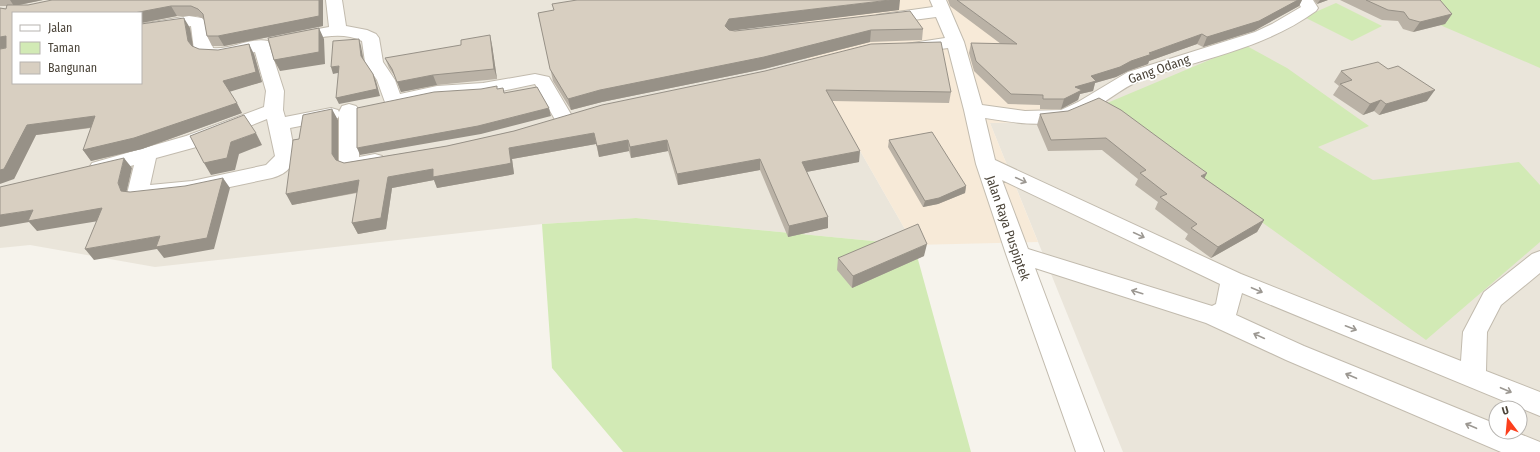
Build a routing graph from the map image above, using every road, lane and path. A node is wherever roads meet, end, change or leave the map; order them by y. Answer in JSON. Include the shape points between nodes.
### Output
{"nodes":[{"id":1,"x":334,"y":0,"type":"edge"},
{"id":2,"x":940,"y":6,"type":"edge"},
{"id":3,"x":1302,"y":8,"type":"edge"},
{"id":4,"x":866,"y":21,"type":"edge"},
{"id":5,"x":142,"y":29,"type":"edge"},
{"id":6,"x":336,"y":31,"type":"junction"},
{"id":7,"x":955,"y":42,"type":"junction"},
{"id":8,"x":262,"y":45,"type":"junction"},
{"id":9,"x":899,"y":48,"type":"edge"},
{"id":10,"x":371,"y":105,"type":"junction"},
{"id":11,"x":974,"y":110,"type":"junction"},
{"id":12,"x":276,"y":117,"type":"junction"},
{"id":13,"x":544,"y":126,"type":"edge"},
{"id":14,"x":146,"y":156,"type":"junction"},
{"id":15,"x":396,"y":157,"type":"edge"},
{"id":16,"x":986,"y":164,"type":"junction"},
{"id":17,"x":81,"y":172,"type":"edge"},
{"id":18,"x":1017,"y":254,"type":"junction"},
{"id":19,"x":1540,"y":260,"type":"edge"},
{"id":20,"x":1233,"y":280,"type":"junction"},
{"id":21,"x":1214,"y":316,"type":"junction"},
{"id":22,"x":1473,"y":376,"type":"junction"},
{"id":23,"x":1540,"y":404,"type":"edge"},
{"id":24,"x":1090,"y":452,"type":"edge"},
{"id":25,"x":1532,"y":452,"type":"edge"}],
"edges":[{"from":1,"to":6,"type":"street","via":[[338,22]]},
{"from":2,"to":4,"type":"street"},
{"from":2,"to":7,"type":"street","name":"Jalan Raya Puspiptek"},
{"from":3,"to":11,"type":"street","name":"Gang Odang","via":[[1284,26],[1132,77],[1066,115],[1004,115]]},
{"from":5,"to":8,"type":"street","via":[[196,22],[200,25],[203,50],[208,53]]},
{"from":6,"to":8,"type":"street"},
{"from":6,"to":10,"type":"street","via":[[355,32],[370,38],[374,62],[386,80]]},
{"from":7,"to":9,"type":"street"},
{"from":7,"to":11,"type":"street","name":"Jalan Raya Puspiptek"},
{"from":8,"to":12,"type":"street","via":[[275,91]]},
{"from":10,"to":12,"type":"street"},
{"from":10,"to":13,"type":"street","via":[[437,92],[483,90],[535,79],[543,81],[572,118]]},
{"from":10,"to":15,"type":"street","via":[[350,165]]},
{"from":11,"to":16,"type":"street","name":"Jalan Raya Puspiptek"},
{"from":12,"to":14,"type":"street"},
{"from":12,"to":14,"type":"street","via":[[285,156],[283,162],[272,171],[192,188],[138,194]]},
{"from":14,"to":17,"type":"street"},
{"from":16,"to":18,"type":"street","name":"Jalan Raya Puspiptek"},
{"from":16,"to":20,"type":"street","one_way":true},
{"from":21,"to":18,"type":"street","one_way":true},
{"from":18,"to":24,"type":"street","name":"Jalan Raya Puspiptek"},
{"from":19,"to":22,"type":"street","via":[[1492,299],[1475,332]]},
{"from":20,"to":21,"type":"street","via":[[1227,309]]},
{"from":20,"to":22,"type":"street","one_way":true},
{"from":25,"to":21,"type":"street","one_way":true,"via":[[1295,353]]},
{"from":22,"to":23,"type":"street","one_way":true}]}
